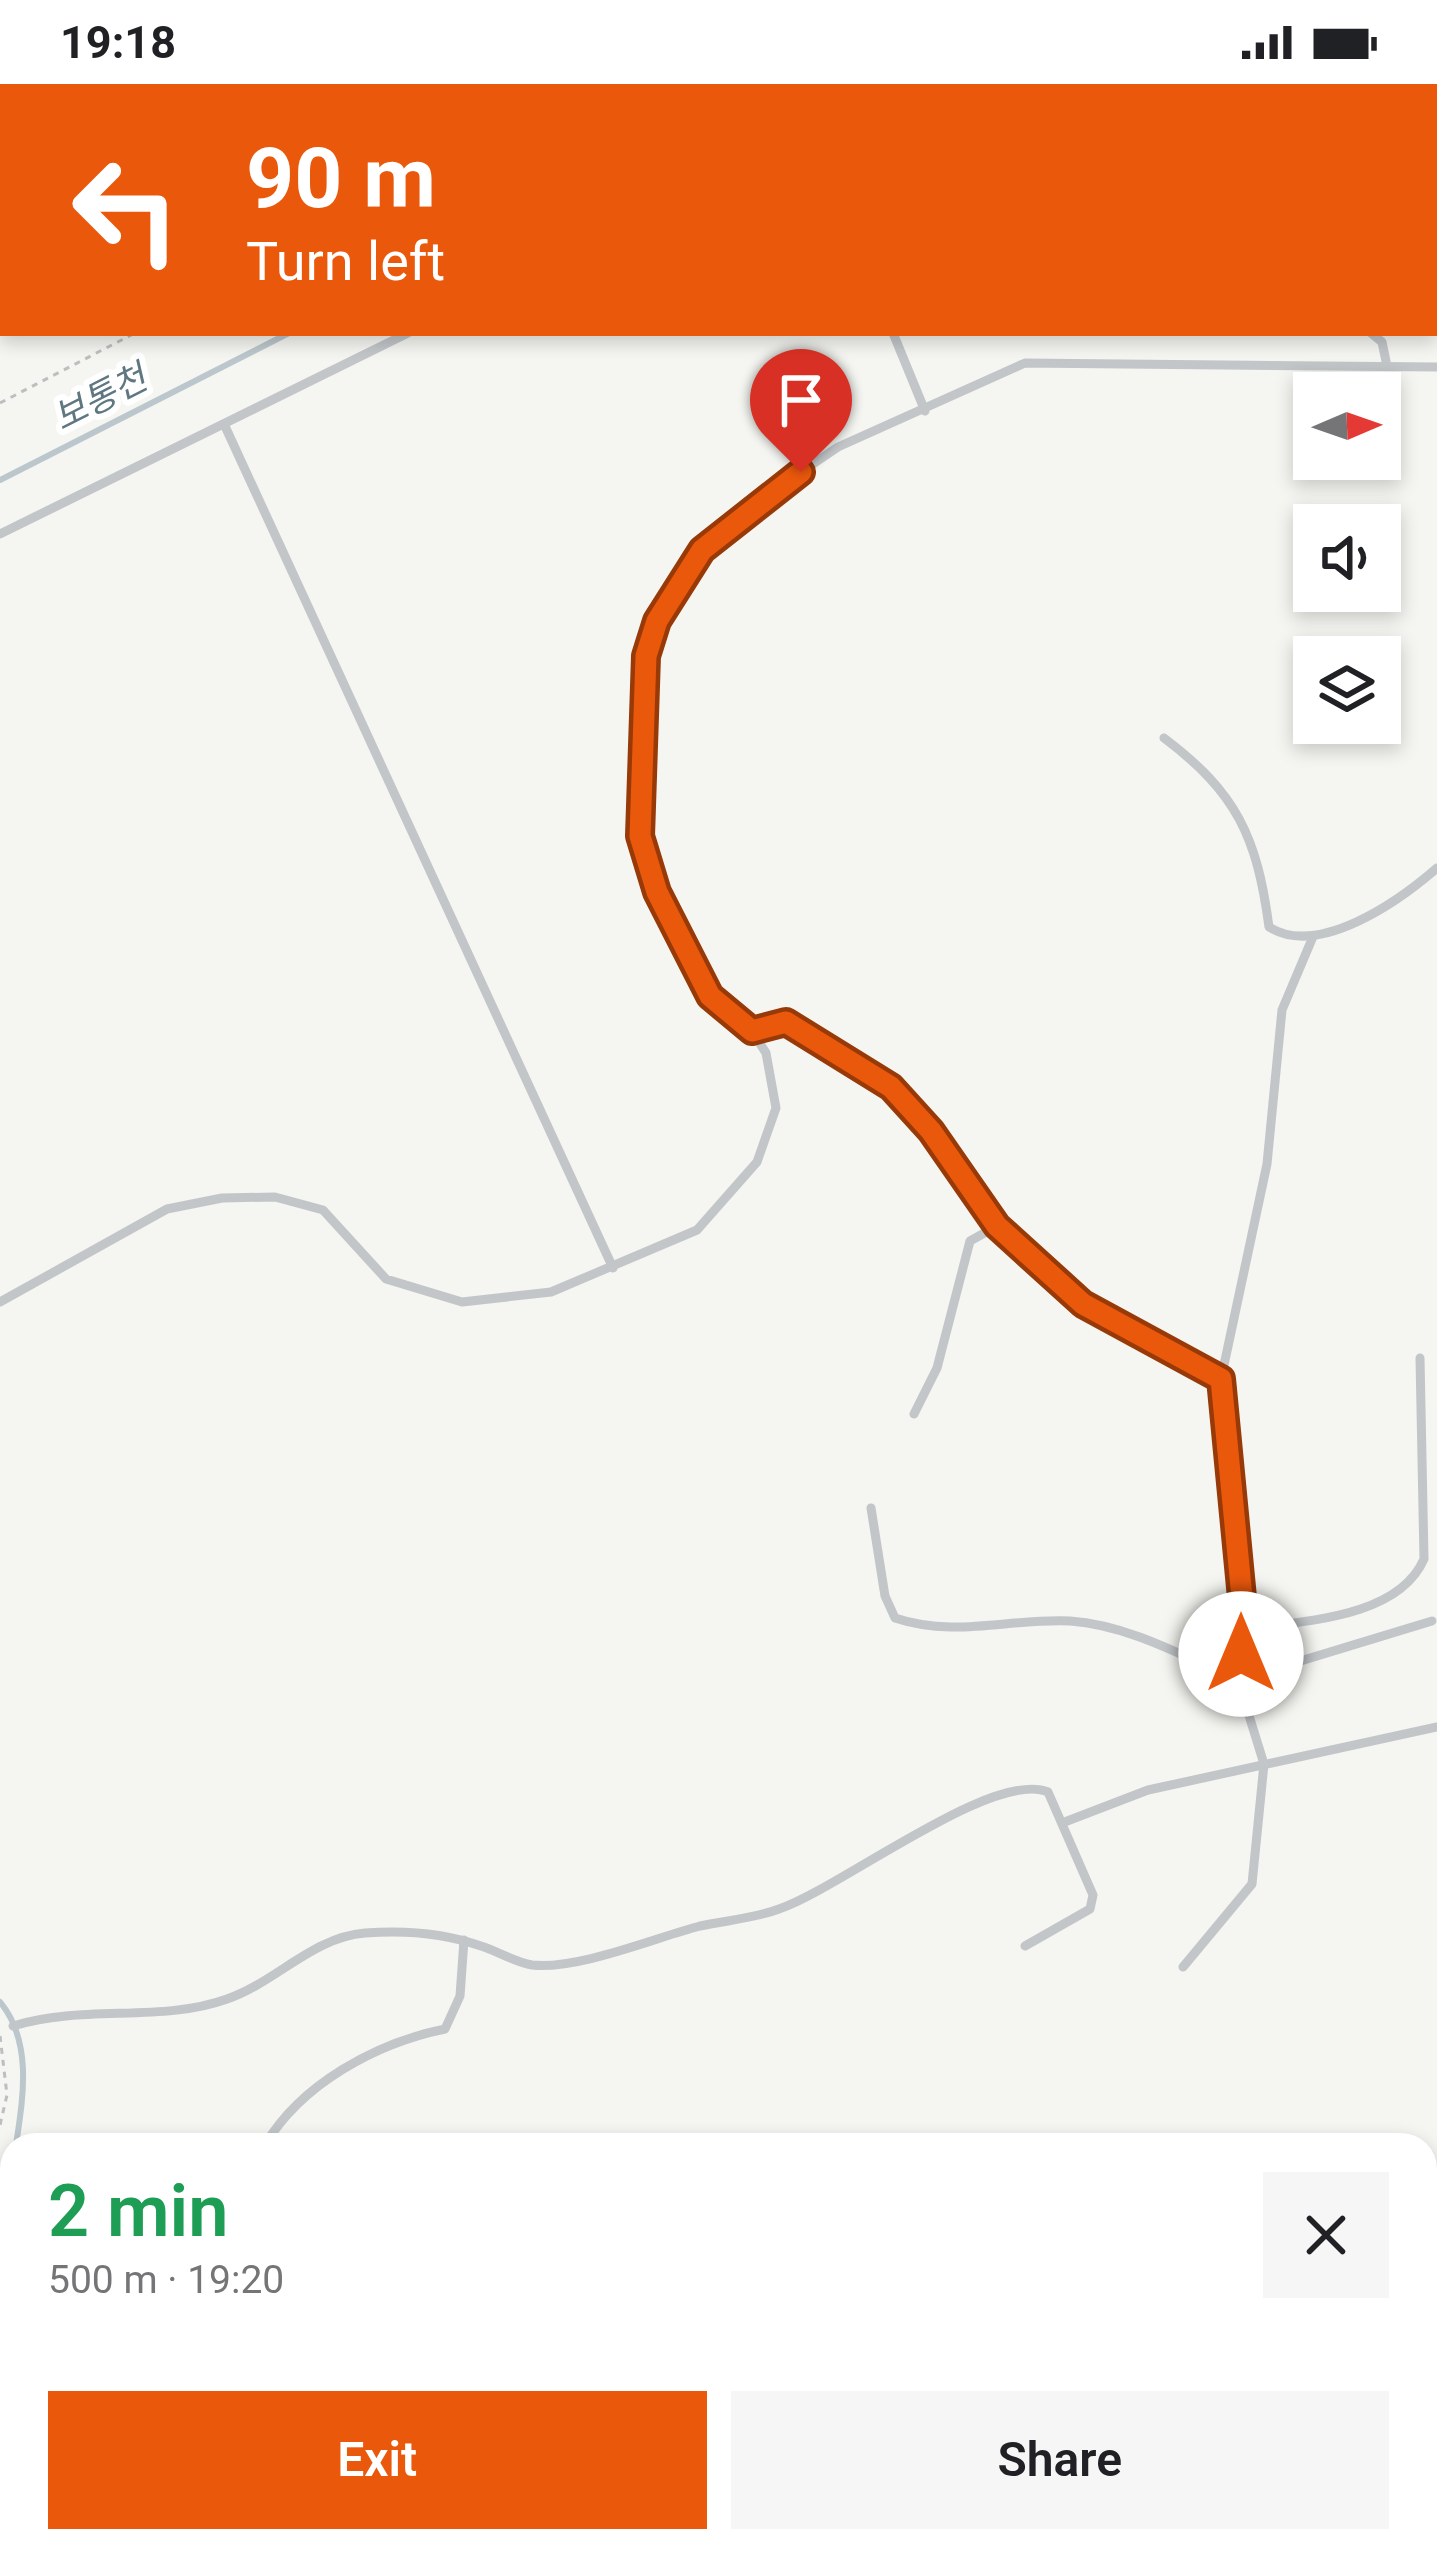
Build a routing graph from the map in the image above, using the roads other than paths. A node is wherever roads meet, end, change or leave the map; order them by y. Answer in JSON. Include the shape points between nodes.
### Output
{"nodes":[{"id":1,"x":403,"y":336,"type":"edge"},
{"id":2,"x":893,"y":336,"type":"edge"},
{"id":3,"x":1375,"y":336,"type":"edge"},
{"id":4,"x":1387,"y":366,"type":"junction"},
{"id":5,"x":1437,"y":368,"type":"edge"},
{"id":6,"x":925,"y":411,"type":"junction"},
{"id":7,"x":224,"y":424,"type":"junction"},
{"id":8,"x":0,"y":534,"type":"edge"},
{"id":9,"x":1164,"y":738,"type":"dead end"},
{"id":10,"x":1437,"y":868,"type":"edge"},
{"id":11,"x":1312,"y":939,"type":"junction"},
{"id":12,"x":752,"y":1031,"type":"junction"},
{"id":13,"x":997,"y":1226,"type":"junction"},
{"id":14,"x":613,"y":1268,"type":"junction"},
{"id":15,"x":0,"y":1302,"type":"edge"},
{"id":16,"x":1420,"y":1358,"type":"dead end"},
{"id":17,"x":1221,"y":1379,"type":"junction"},
{"id":18,"x":914,"y":1414,"type":"dead end"},
{"id":19,"x":871,"y":1508,"type":"dead end"},
{"id":20,"x":1432,"y":1621,"type":"dead end"},
{"id":21,"x":1245,"y":1629,"type":"junction"},
{"id":22,"x":1238,"y":1680,"type":"junction"},
{"id":23,"x":1437,"y":1727,"type":"edge"},
{"id":24,"x":1264,"y":1764,"type":"junction"},
{"id":25,"x":1062,"y":1823,"type":"junction"},
{"id":26,"x":464,"y":1940,"type":"junction"},
{"id":27,"x":1025,"y":1946,"type":"dead end"},
{"id":28,"x":1183,"y":1966,"type":"dead end"},
{"id":29,"x":13,"y":2026,"type":"dead end"},
{"id":30,"x":273,"y":2133,"type":"edge"}],
"edges":[{"from":1,"to":7,"type":"lane"},
{"from":2,"to":6,"type":"lane"},
{"from":3,"to":4,"type":"lane"},
{"from":4,"to":5,"type":"lane"},
{"from":4,"to":6,"type":"lane","via":[[1044,361]]},
{"from":6,"to":12,"type":"lane","via":[[838,447],[702,550],[657,621],[646,656],[640,836],[657,892],[710,996]]},
{"from":7,"to":8,"type":"lane"},
{"from":7,"to":14,"type":"lane"},
{"from":9,"to":11,"type":"lane","via":[[1206,770],[1237,809],[1261,866],[1269,926],[1289,939]]},
{"from":10,"to":11,"type":"lane","via":[[1407,893]]},
{"from":11,"to":17,"type":"lane","via":[[1282,1010],[1267,1164]]},
{"from":12,"to":13,"type":"lane","via":[[786,1022],[891,1087]]},
{"from":12,"to":14,"type":"lane","via":[[766,1053],[776,1108],[757,1162],[697,1230]]},
{"from":13,"to":17,"type":"lane","via":[[1083,1304]]},
{"from":13,"to":18,"type":"lane","via":[[970,1241],[937,1368]]},
{"from":14,"to":15,"type":"lane","via":[[551,1292],[462,1302],[386,1279],[322,1210],[252,1196],[167,1209]]},
{"from":16,"to":21,"type":"lane","via":[[1424,1559],[1417,1575],[1393,1594],[1336,1616]]},
{"from":17,"to":21,"type":"lane"},
{"from":19,"to":22,"type":"lane","via":[[895,1618],[958,1630],[1072,1621],[1134,1635]]},
{"from":20,"to":22,"type":"lane"},
{"from":21,"to":22,"type":"lane"},
{"from":22,"to":24,"type":"lane"},
{"from":23,"to":24,"type":"lane"},
{"from":24,"to":25,"type":"lane","via":[[1148,1790]]},
{"from":24,"to":28,"type":"lane","via":[[1252,1884]]},
{"from":25,"to":26,"type":"lane","via":[[1048,1792],[1024,1786],[948,1816],[805,1900],[738,1922],[532,1965]]},
{"from":25,"to":27,"type":"lane","via":[[1090,1882],[1090,1909]]},
{"from":26,"to":29,"type":"lane","via":[[396,1931],[338,1937],[223,2001],[68,2012]]},
{"from":26,"to":30,"type":"lane","via":[[460,1996],[445,2029],[408,2036],[296,2100]]}]}
